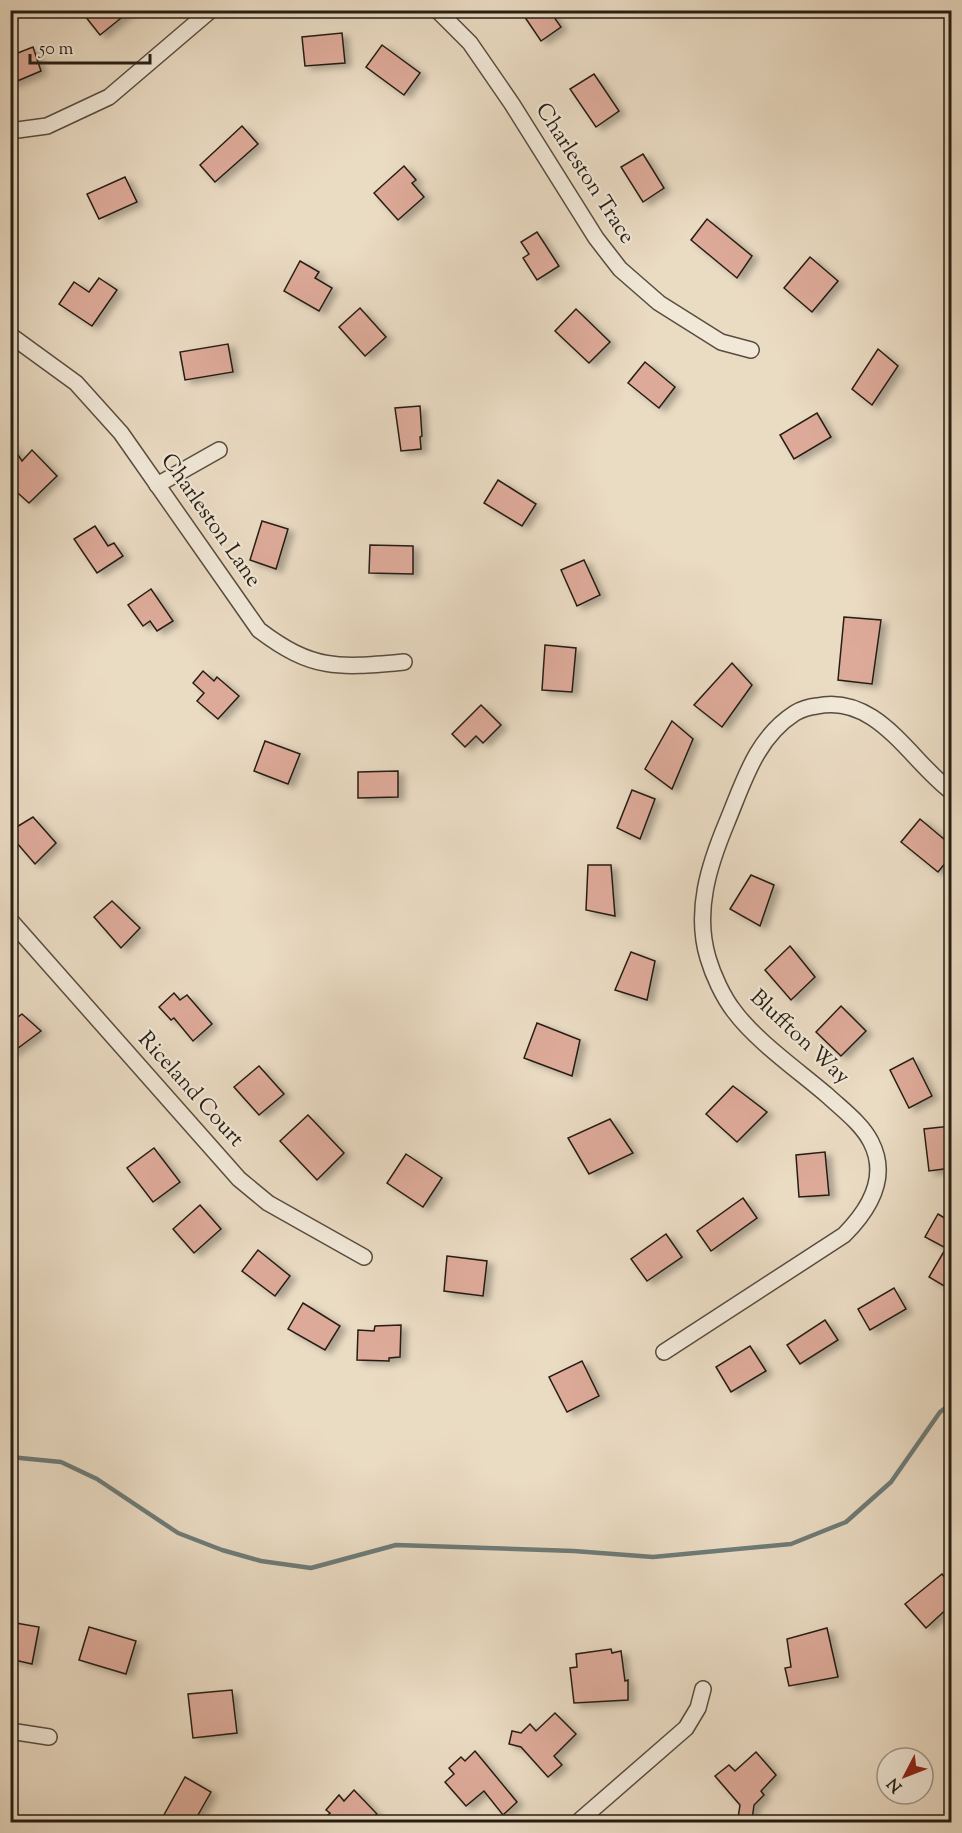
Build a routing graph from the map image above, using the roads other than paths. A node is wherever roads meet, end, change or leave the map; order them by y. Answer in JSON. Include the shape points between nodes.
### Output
{"nodes":[{"id":1,"x":212,"y":10,"type":"edge"},
{"id":2,"x":437,"y":10,"type":"edge"},
{"id":3,"x":10,"y":131,"type":"edge"},
{"id":4,"x":10,"y":335,"type":"edge"},
{"id":5,"x":751,"y":350,"type":"dead end"},
{"id":6,"x":219,"y":450,"type":"dead end"},
{"id":7,"x":157,"y":485,"type":"junction"},
{"id":8,"x":404,"y":662,"type":"dead end"},
{"id":9,"x":951,"y":792,"type":"edge"},
{"id":10,"x":10,"y":920,"type":"edge"},
{"id":11,"x":16,"y":937,"type":"edge"},
{"id":12,"x":364,"y":1257,"type":"dead end"},
{"id":13,"x":664,"y":1352,"type":"dead end"},
{"id":14,"x":703,"y":1689,"type":"dead end"},
{"id":15,"x":10,"y":1731,"type":"edge"},
{"id":16,"x":49,"y":1737,"type":"dead end"},
{"id":17,"x":578,"y":1822,"type":"edge"}],
"edges":[{"from":1,"to":3,"type":"street","via":[[109,98],[47,126]]},
{"from":2,"to":5,"type":"street","name":"Charleston Trace","via":[[470,43],[620,269],[659,303],[721,342]]},
{"from":4,"to":7,"type":"street","name":"Charleston Lane","via":[[76,383],[122,433]]},
{"from":6,"to":7,"type":"street"},
{"from":7,"to":8,"type":"street","name":"Charleston Lane","via":[[260,630],[278,645],[331,665]]},
{"from":9,"to":13,"type":"street","name":"Bluffton Way","via":[[876,720],[838,704],[803,709],[787,718],[760,746],[751,763],[716,850],[702,904],[708,958],[733,1011],[845,1111],[870,1140],[876,1154],[876,1185],[873,1199],[844,1235]]},
{"from":10,"to":11,"type":"street","name":"Riceland Court"},
{"from":11,"to":12,"type":"street","name":"Riceland Court","via":[[239,1179],[268,1203]]},
{"from":14,"to":17,"type":"street","via":[[698,1708],[686,1728]]},
{"from":15,"to":16,"type":"street"}]}
